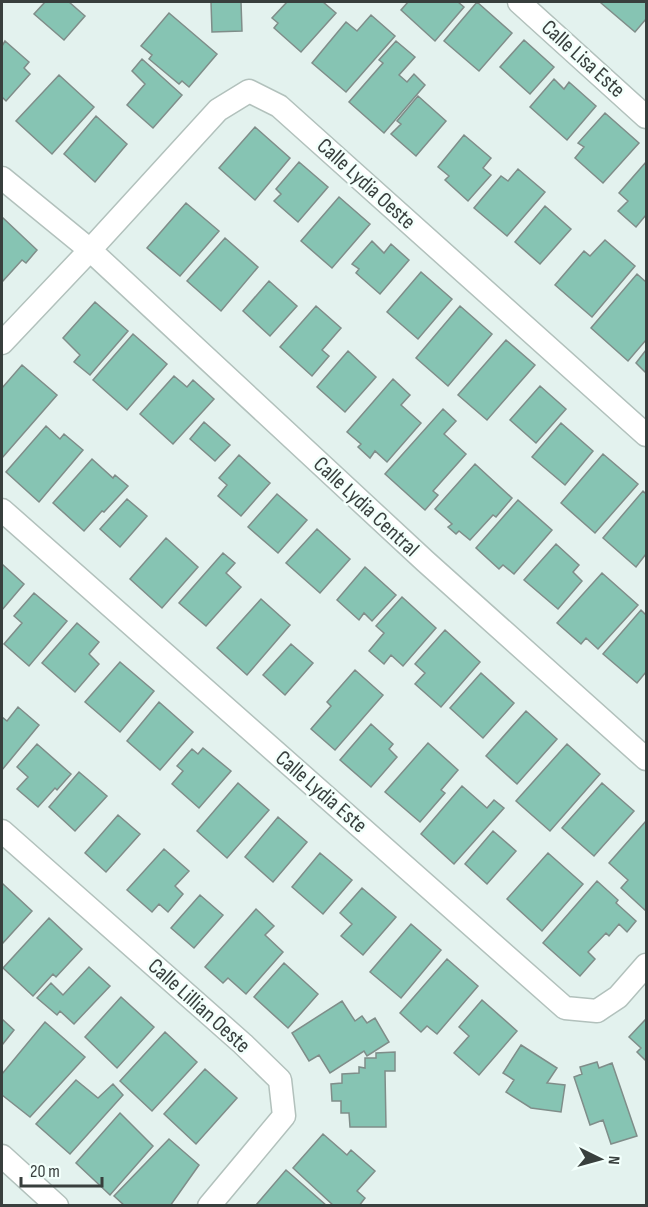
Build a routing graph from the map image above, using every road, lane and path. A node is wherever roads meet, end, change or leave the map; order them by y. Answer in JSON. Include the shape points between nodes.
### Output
{"nodes":[{"id":1,"x":519,"y":2,"type":"edge"},
{"id":2,"x":646,"y":117,"type":"edge"},
{"id":3,"x":2,"y":178,"type":"edge"},
{"id":4,"x":90,"y":250,"type":"junction"},
{"id":5,"x":2,"y":343,"type":"edge"},
{"id":6,"x":646,"y":435,"type":"edge"},
{"id":7,"x":2,"y":510,"type":"edge"},
{"id":8,"x":646,"y":759,"type":"edge"},
{"id":9,"x":2,"y":831,"type":"edge"},
{"id":10,"x":646,"y":965,"type":"edge"},
{"id":11,"x":2,"y":1156,"type":"edge"},
{"id":12,"x":57,"y":1206,"type":"edge"},
{"id":13,"x":208,"y":1206,"type":"edge"}],
"edges":[{"from":1,"to":2,"type":"street","name":"Calle Lisa Este"},
{"from":3,"to":4,"type":"street","name":"Calle Lydia Central"},
{"from":4,"to":5,"type":"street"},
{"from":4,"to":6,"type":"street","name":"Calle Lydia Oeste","via":[[218,110],[249,91],[279,106]]},
{"from":4,"to":8,"type":"street","name":"Calle Lydia Central","via":[[416,553]]},
{"from":7,"to":10,"type":"street","name":"Calle Lydia Este","via":[[565,1008],[597,1011],[618,997]]},
{"from":9,"to":13,"type":"street","name":"Calle Lillian Oeste","via":[[280,1080],[284,1116]]},
{"from":11,"to":12,"type":"street"}]}
